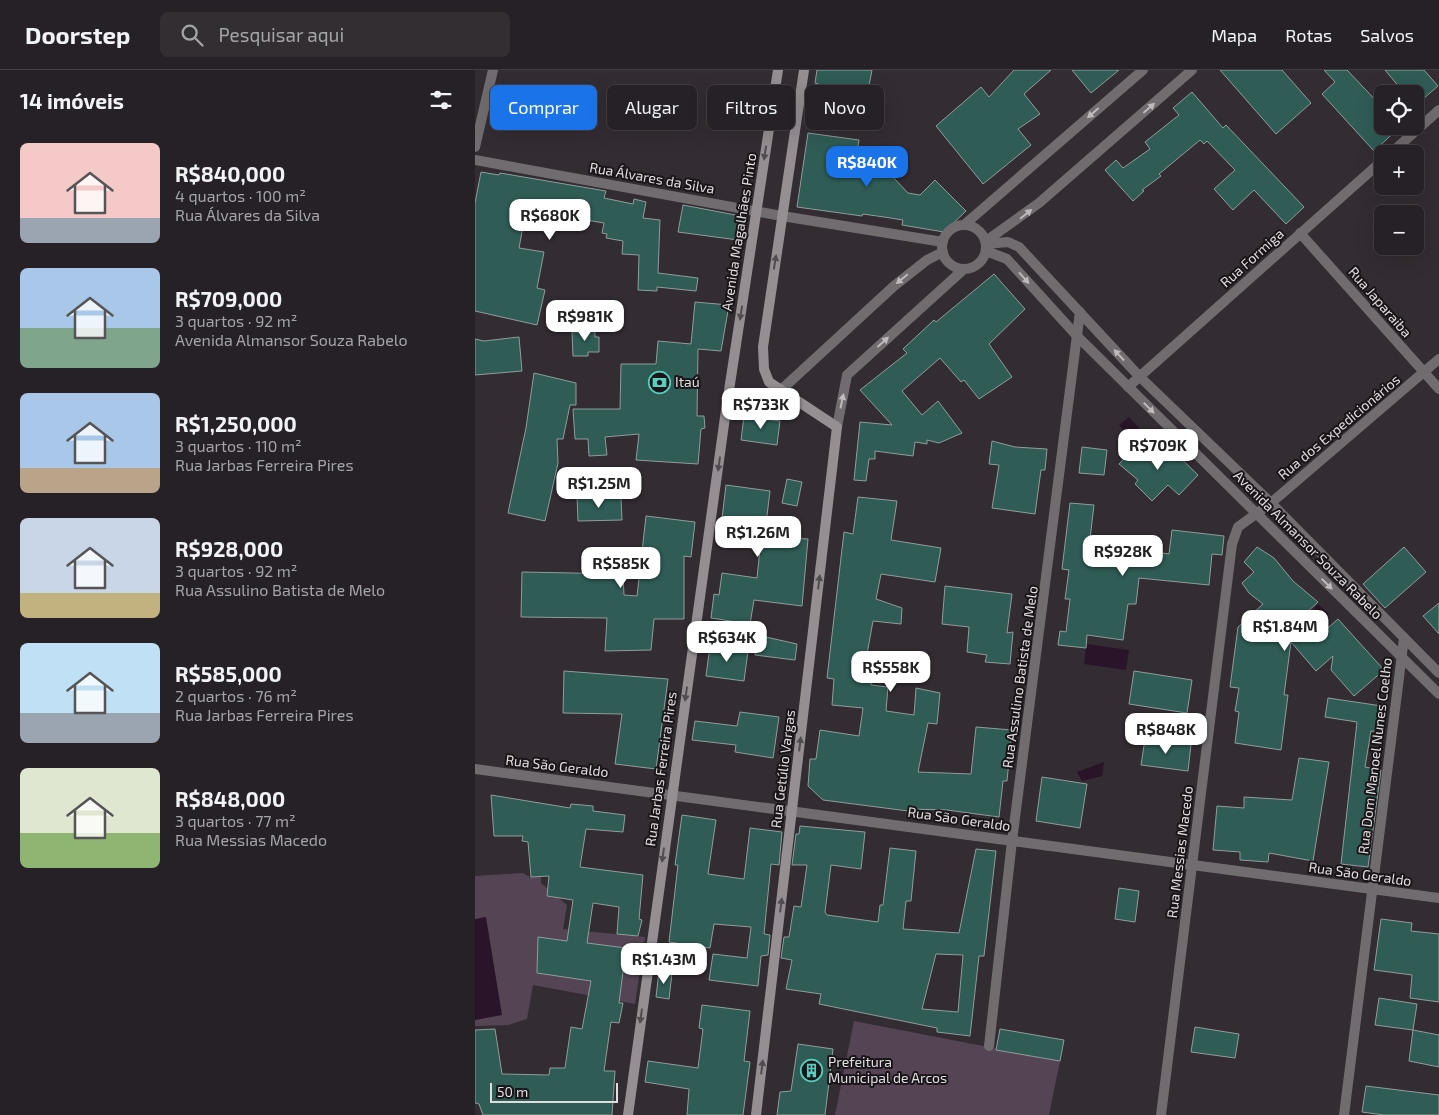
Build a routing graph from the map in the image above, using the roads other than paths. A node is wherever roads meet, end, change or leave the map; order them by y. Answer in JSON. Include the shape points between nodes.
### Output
{"nodes":[{"id":1,"x":493,"y":70,"type":"edge"},
{"id":2,"x":778,"y":70,"type":"edge"},
{"id":3,"x":804,"y":70,"type":"edge"},
{"id":4,"x":1143,"y":70,"type":"edge"},
{"id":5,"x":1192,"y":70,"type":"edge"},
{"id":6,"x":1439,"y":110,"type":"edge"},
{"id":7,"x":1400,"y":145,"type":"edge"},
{"id":8,"x":475,"y":148,"type":"edge"},
{"id":9,"x":475,"y":160,"type":"edge"},
{"id":10,"x":1374,"y":168,"type":"edge"},
{"id":11,"x":756,"y":211,"type":"junction"},
{"id":12,"x":783,"y":216,"type":"junction"},
{"id":13,"x":964,"y":225,"type":"junction"},
{"id":14,"x":1300,"y":233,"type":"junction"},
{"id":15,"x":986,"y":246,"type":"junction"},
{"id":16,"x":943,"y":247,"type":"junction"},
{"id":17,"x":964,"y":268,"type":"junction"},
{"id":18,"x":1080,"y":312,"type":"junction"},
{"id":19,"x":1077,"y":336,"type":"junction"},
{"id":20,"x":1439,"y":359,"type":"edge"},
{"id":21,"x":1424,"y":373,"type":"junction"},
{"id":22,"x":1139,"y":376,"type":"junction"},
{"id":23,"x":1128,"y":387,"type":"junction"},
{"id":24,"x":781,"y":390,"type":"junction"},
{"id":25,"x":1439,"y":390,"type":"edge"},
{"id":26,"x":728,"y":398,"type":"joint"},
{"id":27,"x":726,"y":410,"type":"junction"},
{"id":28,"x":837,"y":427,"type":"junction"},
{"id":29,"x":1271,"y":503,"type":"junction"},
{"id":30,"x":1256,"y":512,"type":"junction"},
{"id":31,"x":1404,"y":638,"type":"junction"},
{"id":32,"x":1402,"y":658,"type":"junction"},
{"id":33,"x":1439,"y":673,"type":"edge"},
{"id":34,"x":1439,"y":694,"type":"edge"},
{"id":35,"x":475,"y":769,"type":"edge"},
{"id":36,"x":671,"y":794,"type":"junction"},
{"id":37,"x":792,"y":810,"type":"junction"},
{"id":38,"x":1012,"y":841,"type":"junction"},
{"id":39,"x":1192,"y":865,"type":"junction"},
{"id":40,"x":1372,"y":889,"type":"junction"},
{"id":41,"x":1439,"y":898,"type":"edge"},
{"id":42,"x":989,"y":1046,"type":"dead end"},
{"id":43,"x":627,"y":1115,"type":"edge"},
{"id":44,"x":756,"y":1115,"type":"edge"},
{"id":45,"x":1161,"y":1115,"type":"edge"},
{"id":46,"x":1344,"y":1115,"type":"edge"}],
"edges":[{"from":1,"to":8,"type":"street"},
{"from":2,"to":11,"type":"main road","name":"Avenida Magalhães Pinto","one_way":true},
{"from":3,"to":12,"type":"main road"},
{"from":4,"to":13,"type":"street","one_way":true},
{"from":15,"to":5,"type":"street","one_way":true},
{"from":6,"to":7,"type":"street"},
{"from":9,"to":11,"type":"street","name":"Rua Álvares da Silva"},
{"from":10,"to":14,"type":"street","name":"Rua Formiga"},
{"from":11,"to":12,"type":"street","name":"Rua Álvares da Silva"},
{"from":11,"to":26,"type":"main road","name":"Avenida Magalhães Pinto","one_way":true},
{"from":12,"to":16,"type":"street","name":"Rua Álvares da Silva"},
{"from":24,"to":12,"type":"main road","one_way":true,"via":[[769,382],[764,368],[763,347]]},
{"from":13,"to":15,"type":"street","via":[[981,232]]},
{"from":13,"to":16,"type":"street","via":[[947,233]]},
{"from":14,"to":21,"type":"street","name":"Rua Japaraiba"},
{"from":14,"to":22,"type":"street","name":"Rua Formiga"},
{"from":15,"to":17,"type":"street","via":[[982,260]]},
{"from":15,"to":18,"type":"street","name":"Avenida Almansor Souza Rabelo","via":[[1008,242],[1019,247]]},
{"from":15,"to":19,"type":"street","name":"Avenida Almansor Souza Rabelo","one_way":true,"via":[[1007,259]]},
{"from":16,"to":17,"type":"street","via":[[947,260]]},
{"from":16,"to":24,"type":"street","one_way":true,"via":[[894,286]]},
{"from":28,"to":17,"type":"street","name":"Rua Getúlio Vargas","one_way":true,"via":[[847,375]]},
{"from":18,"to":19,"type":"street","name":"Rua Assulino Batista de Melo"},
{"from":22,"to":18,"type":"street","name":"Avenida Almansor Souza Rabelo","one_way":true},
{"from":19,"to":23,"type":"street","name":"Avenida Almansor Souza Rabelo"},
{"from":19,"to":38,"type":"street","name":"Rua Assulino Batista de Melo"},
{"from":20,"to":21,"type":"street","name":"Rua dos Expedicionários"},
{"from":21,"to":25,"type":"street","name":"Rua Japaraiba"},
{"from":21,"to":29,"type":"street","name":"Rua dos Expedicionários"},
{"from":22,"to":23,"type":"street","name":"Rua Formiga"},
{"from":22,"to":29,"type":"street","name":"Avenida Almansor Souza Rabelo"},
{"from":23,"to":30,"type":"street","name":"Avenida Almansor Souza Rabelo","one_way":true},
{"from":24,"to":27,"type":"street"},
{"from":24,"to":28,"type":"main road"},
{"from":26,"to":27,"type":"main road","name":"Rua Jarbas Ferreira Pires"},
{"from":27,"to":36,"type":"main road","name":"Rua Jarbas Ferreira Pires","one_way":true},
{"from":37,"to":28,"type":"main road","name":"Rua Getúlio Vargas","one_way":true},
{"from":29,"to":30,"type":"street","name":"Rua dos Expedicionários"},
{"from":29,"to":31,"type":"street","name":"Avenida Almansor Souza Rabelo"},
{"from":30,"to":32,"type":"street","name":"Avenida Almansor Souza Rabelo","one_way":true},
{"from":30,"to":39,"type":"street","name":"Rua Messias Macedo","via":[[1238,527],[1232,544]]},
{"from":31,"to":32,"type":"street","name":"Rua Dom Manoel Nunes Coelho"},
{"from":31,"to":33,"type":"street","name":"Avenida Almansor Souza Rabelo"},
{"from":32,"to":34,"type":"street","name":"Avenida Almansor Souza Rabelo"},
{"from":32,"to":40,"type":"street","name":"Rua Dom Manoel Nunes Coelho"},
{"from":35,"to":36,"type":"street","name":"Rua São Geraldo"},
{"from":36,"to":37,"type":"street","name":"Rua São Geraldo"},
{"from":36,"to":43,"type":"main road","name":"Rua Jarbas Ferreira Pires","one_way":true},
{"from":37,"to":38,"type":"street","name":"Rua São Geraldo"},
{"from":44,"to":37,"type":"main road","name":"Rua Getúlio Vargas","one_way":true},
{"from":38,"to":39,"type":"street","name":"Rua São Geraldo"},
{"from":38,"to":42,"type":"street","name":"Rua Assulino Batista de Melo"},
{"from":39,"to":40,"type":"street","name":"Rua São Geraldo"},
{"from":39,"to":45,"type":"street","name":"Rua Messias Macedo"},
{"from":40,"to":41,"type":"street","name":"Rua São Geraldo"},
{"from":40,"to":46,"type":"street","name":"Rua Dom Manoel Nunes Coelho"}]}
